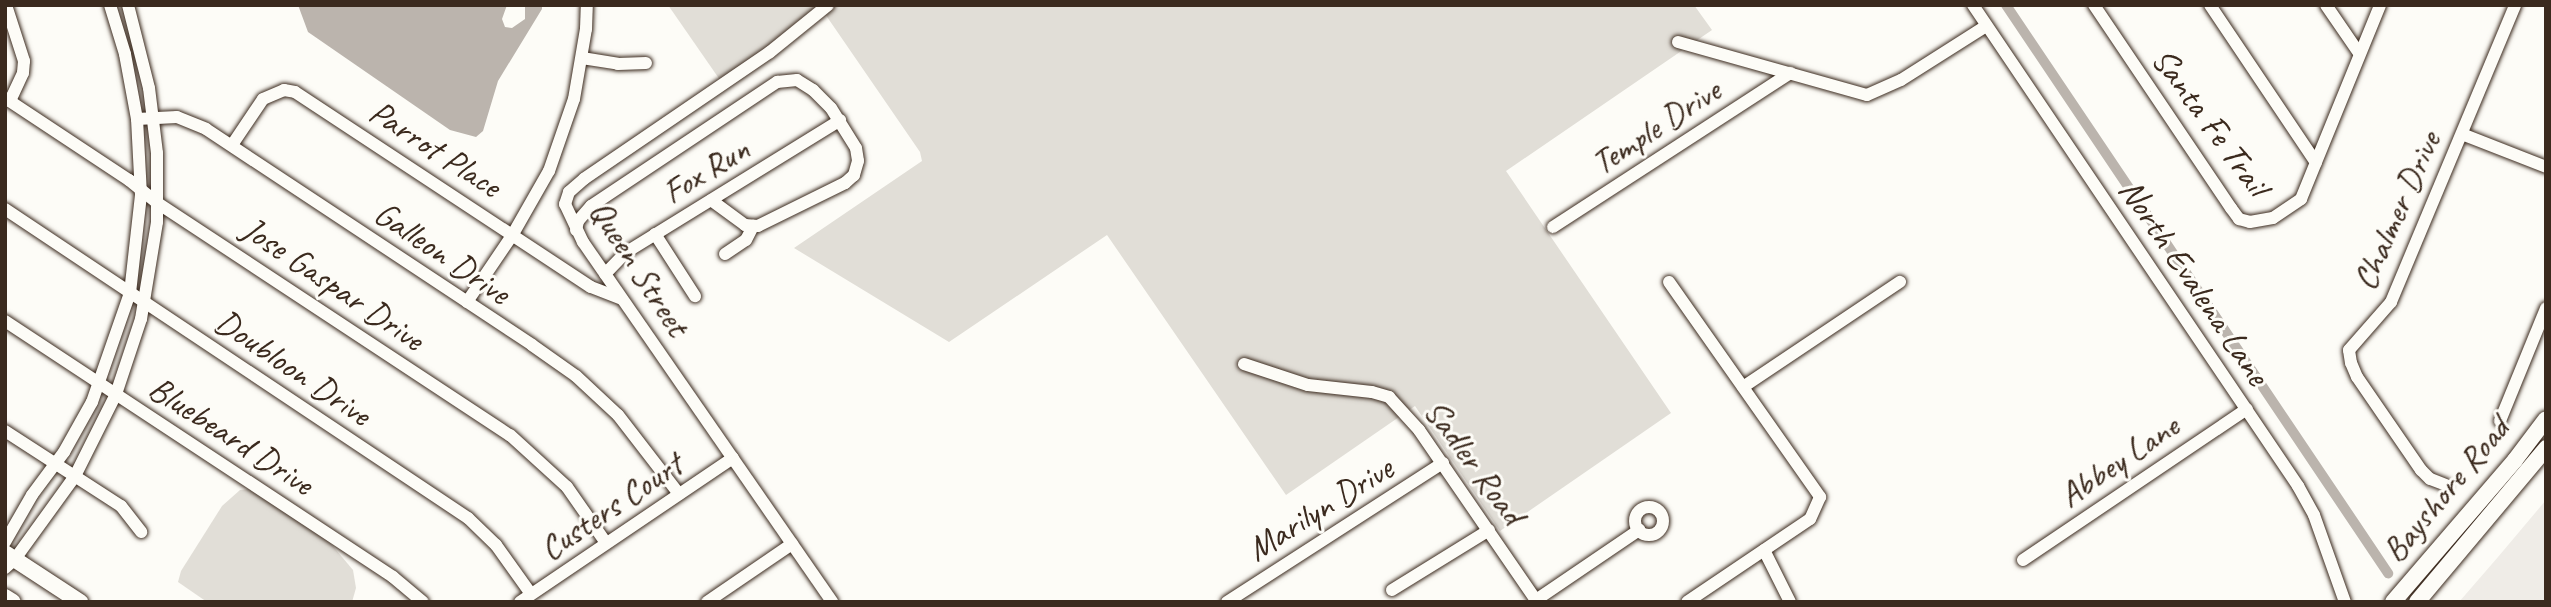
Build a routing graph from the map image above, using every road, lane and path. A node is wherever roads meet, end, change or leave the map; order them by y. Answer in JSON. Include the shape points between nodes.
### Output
{"nodes":[{"id":1,"x":6,"y":5,"type":"edge"},
{"id":2,"x":110,"y":5,"type":"edge"},
{"id":3,"x":128,"y":5,"type":"edge"},
{"id":4,"x":587,"y":5,"type":"edge"},
{"id":5,"x":828,"y":5,"type":"edge"},
{"id":6,"x":1973,"y":5,"type":"edge"},
{"id":7,"x":2094,"y":5,"type":"edge"},
{"id":8,"x":2210,"y":5,"type":"edge"},
{"id":9,"x":2326,"y":5,"type":"edge"},
{"id":10,"x":2380,"y":5,"type":"edge"},
{"id":11,"x":2515,"y":5,"type":"edge"},
{"id":12,"x":1986,"y":26,"type":"junction"},
{"id":13,"x":1678,"y":42,"type":"dead end"},
{"id":14,"x":2359,"y":53,"type":"junction"},
{"id":15,"x":582,"y":58,"type":"junction"},
{"id":16,"x":646,"y":64,"type":"dead end"},
{"id":17,"x":1790,"y":73,"type":"junction"},
{"id":18,"x":7,"y":100,"type":"edge"},
{"id":19,"x":153,"y":117,"type":"junction"},
{"id":20,"x":137,"y":119,"type":"junction"},
{"id":21,"x":840,"y":120,"type":"junction"},
{"id":22,"x":2462,"y":134,"type":"junction"},
{"id":23,"x":232,"y":145,"type":"junction"},
{"id":24,"x":2316,"y":163,"type":"junction"},
{"id":25,"x":2546,"y":167,"type":"edge"},
{"id":26,"x":140,"y":188,"type":"junction"},
{"id":27,"x":711,"y":200,"type":"junction"},
{"id":28,"x":156,"y":202,"type":"junction"},
{"id":29,"x":5,"y":209,"type":"edge"},
{"id":30,"x":753,"y":226,"type":"junction"},
{"id":31,"x":1553,"y":227,"type":"dead end"},
{"id":32,"x":576,"y":230,"type":"junction"},
{"id":33,"x":513,"y":234,"type":"junction"},
{"id":34,"x":655,"y":234,"type":"junction"},
{"id":35,"x":725,"y":254,"type":"dead end"},
{"id":36,"x":605,"y":274,"type":"junction"},
{"id":37,"x":1669,"y":282,"type":"dead end"},
{"id":38,"x":1900,"y":282,"type":"dead end"},
{"id":39,"x":130,"y":293,"type":"junction"},
{"id":40,"x":695,"y":296,"type":"dead end"},
{"id":41,"x":622,"y":299,"type":"junction"},
{"id":42,"x":467,"y":302,"type":"junction"},
{"id":43,"x":144,"y":303,"type":"junction"},
{"id":44,"x":2546,"y":308,"type":"edge"},
{"id":45,"x":5,"y":321,"type":"edge"},
{"id":46,"x":1244,"y":363,"type":"dead end"},
{"id":47,"x":99,"y":382,"type":"junction"},
{"id":48,"x":1744,"y":387,"type":"junction"},
{"id":49,"x":116,"y":394,"type":"junction"},
{"id":50,"x":2247,"y":409,"type":"junction"},
{"id":51,"x":2546,"y":419,"type":"edge"},
{"id":52,"x":2500,"y":421,"type":"dead end"},
{"id":53,"x":5,"y":430,"type":"edge"},
{"id":54,"x":2546,"y":448,"type":"edge"},
{"id":55,"x":733,"y":458,"type":"junction"},
{"id":56,"x":56,"y":463,"type":"junction"},
{"id":57,"x":1443,"y":464,"type":"junction"},
{"id":58,"x":75,"y":476,"type":"junction"},
{"id":59,"x":2446,"y":485,"type":"dead end"},
{"id":60,"x":679,"y":494,"type":"junction"},
{"id":61,"x":1489,"y":530,"type":"junction"},
{"id":62,"x":1639,"y":530,"type":"dead end"},
{"id":63,"x":141,"y":532,"type":"dead end"},
{"id":64,"x":5,"y":542,"type":"edge"},
{"id":65,"x":606,"y":543,"type":"junction"},
{"id":66,"x":792,"y":544,"type":"junction"},
{"id":67,"x":1764,"y":550,"type":"junction"},
{"id":68,"x":9,"y":560,"type":"edge"},
{"id":69,"x":2022,"y":560,"type":"dead end"},
{"id":70,"x":1392,"y":590,"type":"dead end"},
{"id":71,"x":531,"y":594,"type":"junction"},
{"id":72,"x":5,"y":597,"type":"edge"},
{"id":73,"x":1537,"y":601,"type":"edge"},
{"id":74,"x":13,"y":602,"type":"edge"},
{"id":75,"x":80,"y":602,"type":"edge"},
{"id":76,"x":423,"y":602,"type":"edge"},
{"id":77,"x":520,"y":602,"type":"edge"},
{"id":78,"x":707,"y":602,"type":"edge"},
{"id":79,"x":832,"y":602,"type":"edge"},
{"id":80,"x":1227,"y":602,"type":"edge"},
{"id":81,"x":1687,"y":602,"type":"edge"},
{"id":82,"x":1790,"y":602,"type":"edge"},
{"id":83,"x":2345,"y":602,"type":"edge"},
{"id":84,"x":2393,"y":602,"type":"edge"},
{"id":85,"x":2417,"y":602,"type":"edge"}],
"edges":[{"from":1,"to":18,"type":"street","via":[[24,61],[23,74]]},
{"from":2,"to":20,"type":"street"},
{"from":3,"to":19,"type":"street"},
{"from":4,"to":15,"type":"street"},
{"from":5,"to":32,"type":"street","name":"Queen Street","via":[[770,52],[569,192],[565,204]]},
{"from":6,"to":12,"type":"street","name":"North Evalena Lane"},
{"from":7,"to":24,"type":"street","name":"Santa Fe Trail","via":[[2239,219],[2262,222],[2292,207],[2307,189]]},
{"from":8,"to":24,"type":"street"},
{"from":9,"to":14,"type":"street"},
{"from":10,"to":14,"type":"street","name":"Santa Fe Trail"},
{"from":11,"to":22,"type":"street","name":"Chalmer Drive"},
{"from":12,"to":17,"type":"street","via":[[1900,80],[1867,95]]},
{"from":12,"to":50,"type":"street","name":"North Evalena Lane"},
{"from":13,"to":17,"type":"street"},
{"from":14,"to":24,"type":"street","name":"Santa Fe Trail"},
{"from":15,"to":16,"type":"street"},
{"from":15,"to":33,"type":"street","via":[[575,99],[549,171]]},
{"from":17,"to":31,"type":"street","name":"Temple Drive"},
{"from":18,"to":26,"type":"street","name":"Jose Gaspar Drive"},
{"from":19,"to":20,"type":"street","name":"Galleon Drive"},
{"from":19,"to":23,"type":"street","name":"Galleon Drive","via":[[192,122]]},
{"from":19,"to":28,"type":"street"},
{"from":20,"to":26,"type":"street"},
{"from":21,"to":27,"type":"street","name":"Fox Run"},
{"from":21,"to":30,"type":"street","via":[[856,148],[853,174],[845,183]]},
{"from":21,"to":32,"type":"street","via":[[803,82],[777,82],[591,206]]},
{"from":22,"to":25,"type":"street"},
{"from":22,"to":59,"type":"street","name":"Chalmer Drive","via":[[2391,302],[2349,350],[2357,377],[2421,470]]},
{"from":23,"to":33,"type":"street","name":"Parrot Place","via":[[263,99],[284,90],[295,92]]},
{"from":23,"to":42,"type":"street","name":"Galleon Drive"},
{"from":26,"to":28,"type":"street","name":"Jose Gaspar Drive"},
{"from":26,"to":39,"type":"street"},
{"from":27,"to":30,"type":"street"},
{"from":27,"to":34,"type":"street","name":"Fox Run"},
{"from":28,"to":43,"type":"street"},
{"from":28,"to":65,"type":"street","name":"Jose Gaspar Drive","via":[[510,435],[567,487]]},
{"from":29,"to":39,"type":"street","name":"Doubloon Drive"},
{"from":30,"to":35,"type":"street","via":[[746,240]]},
{"from":32,"to":36,"type":"street","name":"Queen Street"},
{"from":33,"to":41,"type":"street","name":"Parrot Place","via":[[591,287]]},
{"from":33,"to":42,"type":"street"},
{"from":34,"to":36,"type":"street","name":"Fox Run","via":[[616,260]]},
{"from":34,"to":40,"type":"street"},
{"from":36,"to":41,"type":"street","name":"Queen Street"},
{"from":37,"to":48,"type":"street"},
{"from":38,"to":48,"type":"street"},
{"from":39,"to":43,"type":"street","name":"Doubloon Drive"},
{"from":39,"to":47,"type":"street"},
{"from":41,"to":55,"type":"street","name":"Queen Street"},
{"from":42,"to":60,"type":"street","name":"Galleon Drive","via":[[596,393],[644,444]]},
{"from":43,"to":49,"type":"street"},
{"from":43,"to":71,"type":"street","name":"Doubloon Drive","via":[[468,518],[496,545]]},
{"from":44,"to":52,"type":"street"},
{"from":45,"to":47,"type":"street","name":"Bluebeard Drive"},
{"from":46,"to":57,"type":"street","name":"Sadler Road","via":[[1308,385],[1389,397]]},
{"from":47,"to":49,"type":"street","name":"Bluebeard Drive"},
{"from":47,"to":56,"type":"street"},
{"from":48,"to":67,"type":"street","via":[[1820,497],[1810,519]]},
{"from":49,"to":58,"type":"street"},
{"from":49,"to":76,"type":"street","name":"Bluebeard Drive","via":[[393,577]]},
{"from":50,"to":69,"type":"street","name":"Abbey Lane"},
{"from":50,"to":83,"type":"street","name":"North Evalena Lane","via":[[2315,515]]},
{"from":51,"to":84,"type":"main road","name":"Bayshore Road"},
{"from":53,"to":56,"type":"street"},
{"from":54,"to":85,"type":"main road","name":"Bayshore Road"},
{"from":55,"to":60,"type":"street","name":"Custers Court"},
{"from":55,"to":66,"type":"street","name":"Queen Street"},
{"from":56,"to":58,"type":"street"},
{"from":56,"to":64,"type":"street"},
{"from":57,"to":61,"type":"street","name":"Sadler Road"},
{"from":57,"to":80,"type":"street","name":"Marilyn Drive"},
{"from":58,"to":63,"type":"street","via":[[121,506]]},
{"from":58,"to":68,"type":"street"},
{"from":60,"to":65,"type":"street","name":"Custers Court"},
{"from":61,"to":70,"type":"street"},
{"from":61,"to":73,"type":"street","name":"Sadler Road"},
{"from":62,"to":73,"type":"street"},
{"from":65,"to":71,"type":"street","name":"Custers Court"},
{"from":66,"to":78,"type":"street"},
{"from":66,"to":79,"type":"street","name":"Queen Street"},
{"from":67,"to":81,"type":"street"},
{"from":67,"to":82,"type":"street"},
{"from":68,"to":75,"type":"main road"},
{"from":71,"to":77,"type":"street","name":"Custers Court"},
{"from":72,"to":74,"type":"main road"}]}
